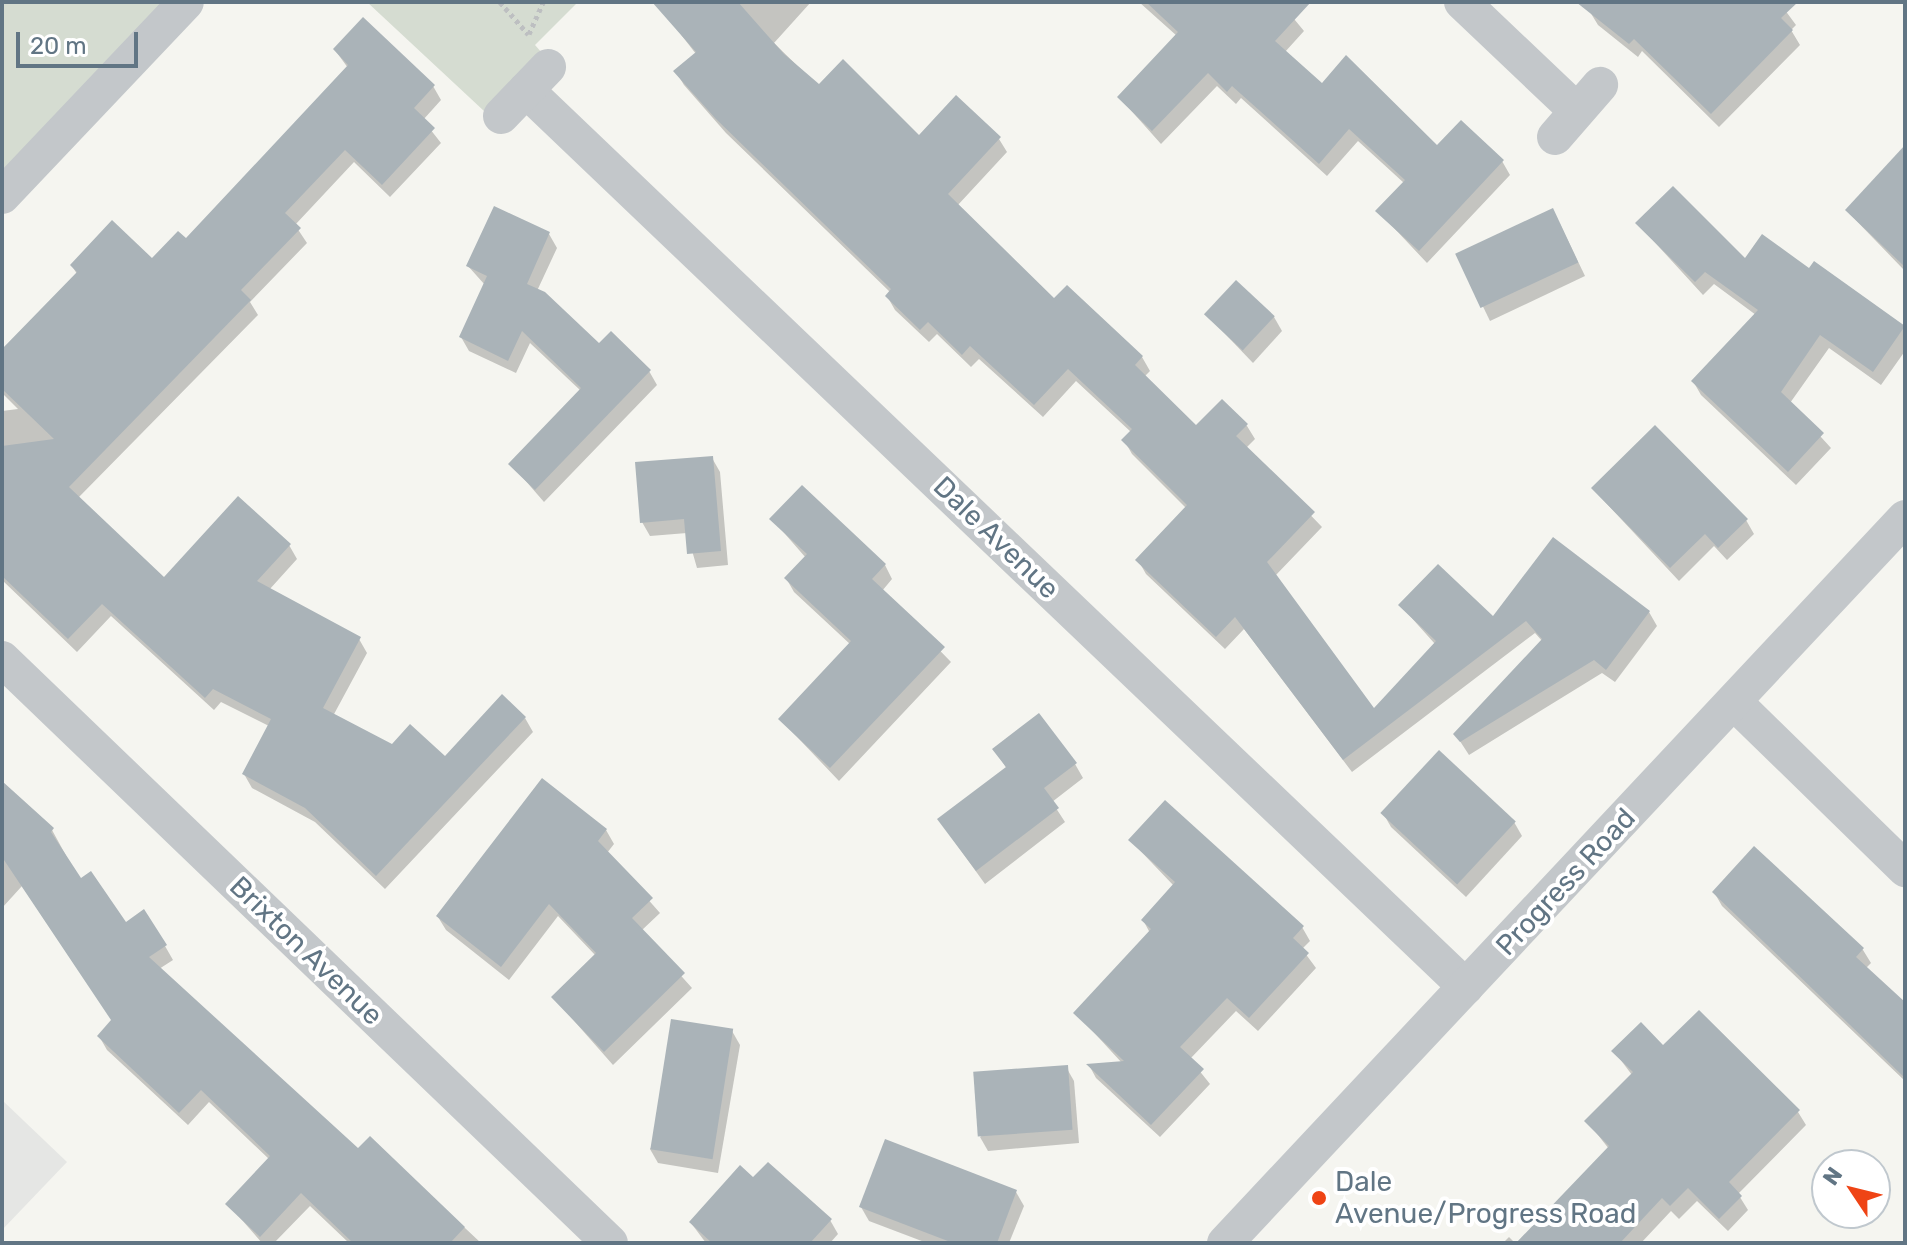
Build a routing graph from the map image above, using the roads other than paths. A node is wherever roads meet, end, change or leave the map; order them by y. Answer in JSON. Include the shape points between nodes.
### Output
{"nodes":[{"id":1,"x":186,"y":2,"type":"edge"},
{"id":2,"x":1462,"y":2,"type":"edge"},
{"id":3,"x":1577,"y":111,"type":"dead end"},
{"id":4,"x":501,"y":116,"type":"dead end"},
{"id":5,"x":2,"y":196,"type":"edge"},
{"id":6,"x":1905,"y":518,"type":"edge"},
{"id":7,"x":2,"y":659,"type":"edge"},
{"id":8,"x":1735,"y":703,"type":"junction"},
{"id":9,"x":1905,"y":869,"type":"edge"},
{"id":10,"x":1466,"y":987,"type":"junction"},
{"id":11,"x":610,"y":1243,"type":"edge"},
{"id":12,"x":1225,"y":1243,"type":"edge"}],
"edges":[{"from":1,"to":5,"type":"street"},
{"from":2,"to":3,"type":"street"},
{"from":4,"to":10,"type":"street","name":"Dale Avenue","via":[[537,78]]},
{"from":6,"to":8,"type":"street","name":"Progress Road"},
{"from":7,"to":11,"type":"street","name":"Brixton Avenue"},
{"from":8,"to":9,"type":"street"},
{"from":8,"to":10,"type":"street","name":"Progress Road"},
{"from":10,"to":12,"type":"street","name":"Progress Road"}]}
